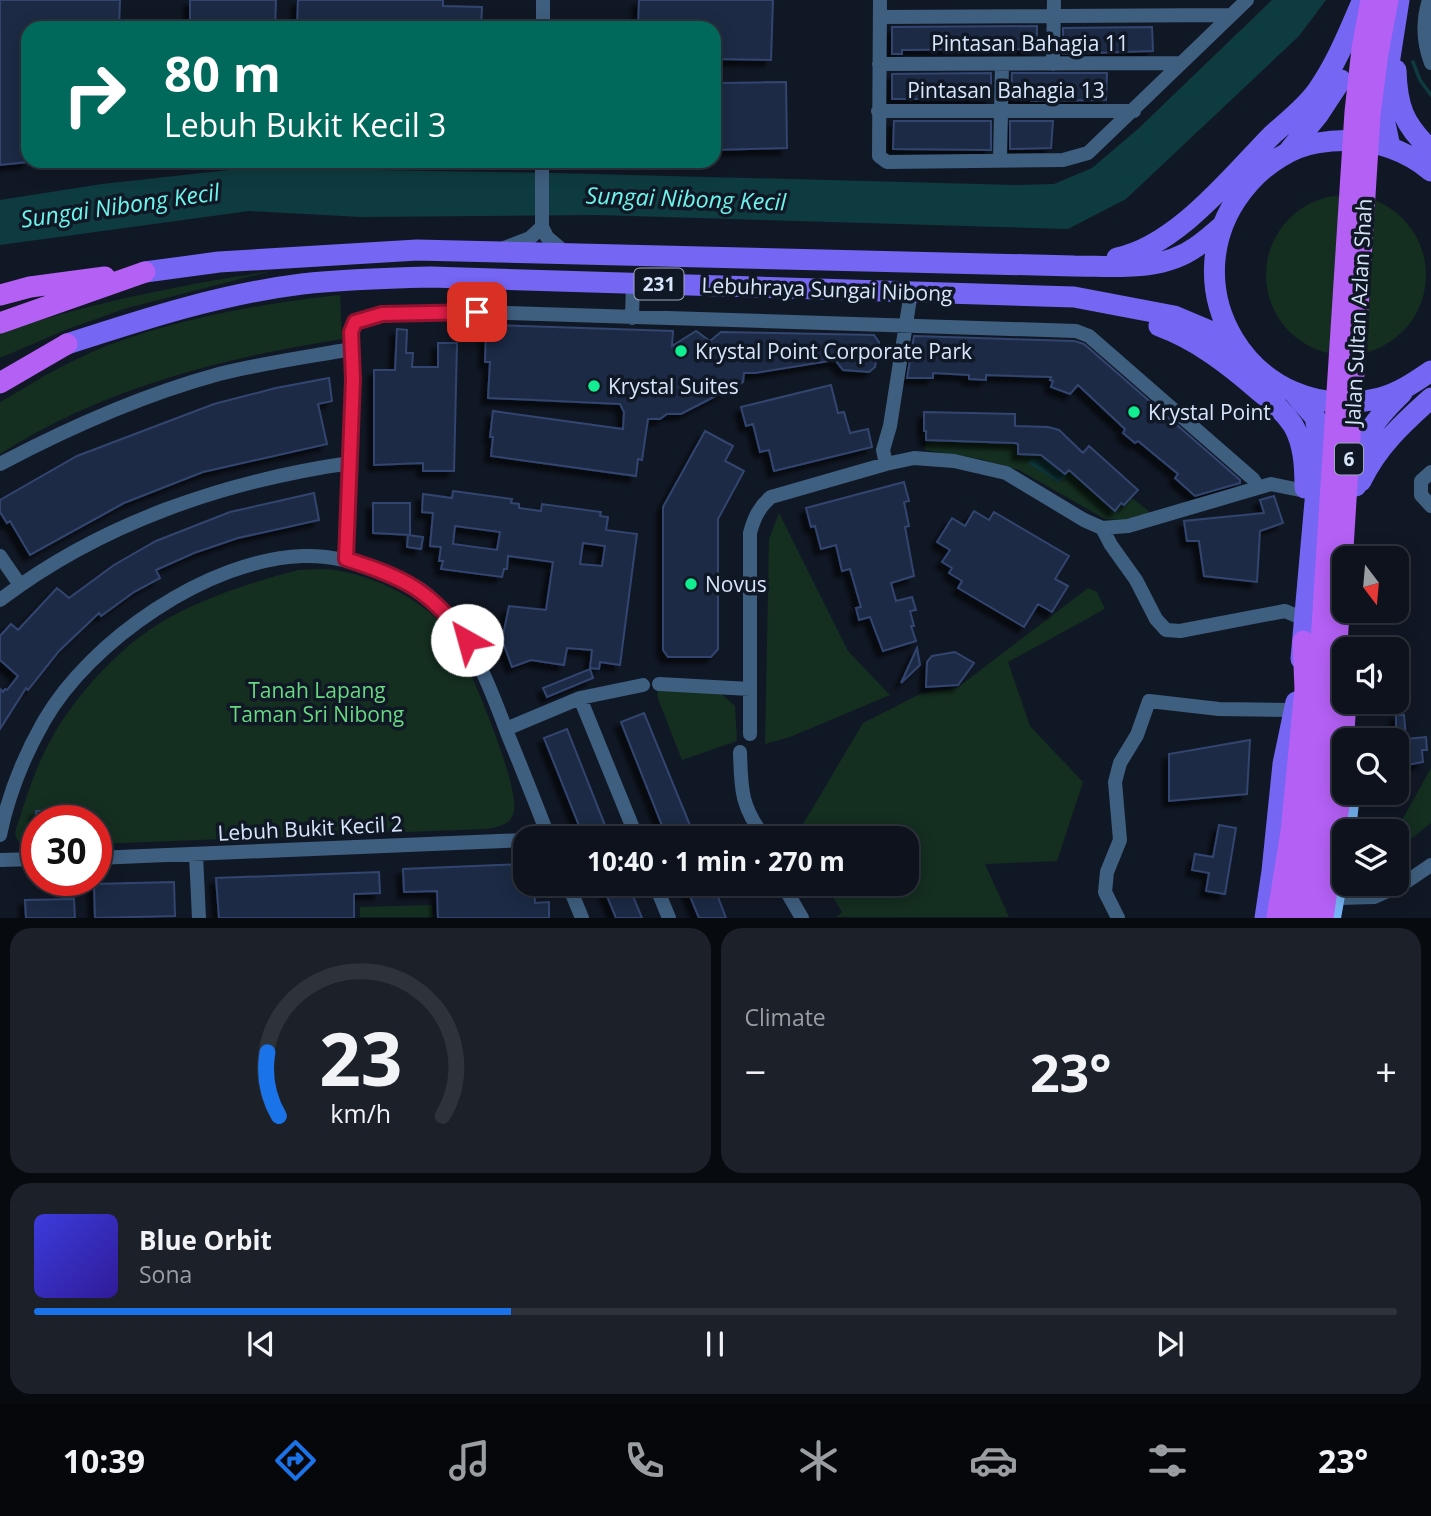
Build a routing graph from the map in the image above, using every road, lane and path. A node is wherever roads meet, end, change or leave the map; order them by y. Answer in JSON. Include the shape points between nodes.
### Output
{"nodes":[{"id":1,"x":543,"y":0,"type":"edge"},
{"id":2,"x":880,"y":0,"type":"edge"},
{"id":3,"x":1054,"y":0,"type":"edge"},
{"id":4,"x":1247,"y":0,"type":"edge"},
{"id":5,"x":1388,"y":0,"type":"edge"},
{"id":6,"x":1399,"y":0,"type":"edge"},
{"id":7,"x":1429,"y":0,"type":"edge"},
{"id":8,"x":1365,"y":1,"type":"edge"},
{"id":9,"x":1230,"y":15,"type":"junction"},
{"id":10,"x":1053,"y":16,"type":"junction"},
{"id":11,"x":880,"y":17,"type":"junction"},
{"id":12,"x":542,"y":21,"type":"edge"},
{"id":13,"x":1395,"y":26,"type":"junction"},
{"id":14,"x":1181,"y":63,"type":"junction"},
{"id":15,"x":1431,"y":63,"type":"edge"},
{"id":16,"x":879,"y":64,"type":"junction"},
{"id":17,"x":1002,"y":64,"type":"junction"},
{"id":18,"x":1053,"y":64,"type":"junction"},
{"id":19,"x":878,"y":111,"type":"junction"},
{"id":20,"x":1001,"y":111,"type":"junction"},
{"id":21,"x":1135,"y":111,"type":"junction"},
{"id":22,"x":1390,"y":147,"type":"junction"},
{"id":23,"x":1431,"y":150,"type":"edge"},
{"id":24,"x":1286,"y":153,"type":"junction"},
{"id":25,"x":1000,"y":160,"type":"junction"},
{"id":26,"x":542,"y":168,"type":"edge"},
{"id":27,"x":1431,"y":171,"type":"edge"},
{"id":28,"x":542,"y":224,"type":"junction"},
{"id":29,"x":1221,"y":227,"type":"junction"},
{"id":30,"x":495,"y":251,"type":"junction"},
{"id":31,"x":566,"y":253,"type":"junction"},
{"id":32,"x":1074,"y":266,"type":"junction"},
{"id":33,"x":145,"y":272,"type":"junction"},
{"id":34,"x":633,"y":283,"type":"junction"},
{"id":35,"x":911,"y":292,"type":"junction"},
{"id":36,"x":0,"y":295,"type":"edge"},
{"id":37,"x":1074,"y":297,"type":"junction"},
{"id":38,"x":632,"y":318,"type":"junction"},
{"id":39,"x":0,"y":323,"type":"edge"},
{"id":40,"x":909,"y":326,"type":"junction"},
{"id":41,"x":67,"y":344,"type":"junction"},
{"id":42,"x":352,"y":349,"type":"junction"},
{"id":43,"x":1245,"y":357,"type":"junction"},
{"id":44,"x":1431,"y":371,"type":"edge"},
{"id":45,"x":0,"y":372,"type":"edge"},
{"id":46,"x":0,"y":383,"type":"edge"},
{"id":47,"x":1409,"y":387,"type":"junction"},
{"id":48,"x":1293,"y":392,"type":"junction"},
{"id":49,"x":1431,"y":398,"type":"edge"},
{"id":50,"x":350,"y":463,"type":"junction"},
{"id":51,"x":0,"y":464,"type":"edge"},
{"id":52,"x":886,"y":464,"type":"junction"},
{"id":53,"x":1431,"y":472,"type":"edge"},
{"id":54,"x":1258,"y":487,"type":"junction"},
{"id":55,"x":1305,"y":491,"type":"junction"},
{"id":56,"x":1355,"y":494,"type":"junction"},
{"id":57,"x":1431,"y":506,"type":"edge"},
{"id":58,"x":1102,"y":528,"type":"junction"},
{"id":59,"x":1353,"y":546,"type":"edge"},
{"id":60,"x":0,"y":556,"type":"edge"},
{"id":61,"x":1309,"y":557,"type":"junction"},
{"id":62,"x":346,"y":559,"type":"junction"},
{"id":63,"x":20,"y":585,"type":"junction"},
{"id":64,"x":0,"y":600,"type":"edge"},
{"id":65,"x":1304,"y":618,"type":"junction"},
{"id":66,"x":1303,"y":641,"type":"junction"},
{"id":67,"x":659,"y":684,"type":"dead end"},
{"id":68,"x":643,"y":685,"type":"dead end"},
{"id":69,"x":750,"y":689,"type":"junction"},
{"id":70,"x":580,"y":698,"type":"junction"},
{"id":71,"x":1295,"y":710,"type":"junction"},
{"id":72,"x":1336,"y":714,"type":"edge"},
{"id":73,"x":506,"y":729,"type":"junction"},
{"id":74,"x":750,"y":734,"type":"dead end"},
{"id":75,"x":740,"y":752,"type":"dead end"},
{"id":76,"x":1345,"y":805,"type":"edge"},
{"id":77,"x":545,"y":826,"type":"edge"},
{"id":78,"x":632,"y":826,"type":"edge"},
{"id":79,"x":756,"y":826,"type":"edge"},
{"id":80,"x":0,"y":835,"type":"edge"},
{"id":81,"x":513,"y":841,"type":"edge"},
{"id":82,"x":196,"y":855,"type":"junction"},
{"id":83,"x":112,"y":858,"type":"edge"},
{"id":84,"x":21,"y":859,"type":"edge"},
{"id":85,"x":0,"y":860,"type":"edge"},
{"id":86,"x":1431,"y":864,"type":"edge"},
{"id":87,"x":573,"y":896,"type":"edge"},
{"id":88,"x":660,"y":896,"type":"edge"},
{"id":89,"x":789,"y":896,"type":"edge"},
{"id":90,"x":1339,"y":898,"type":"joint"},
{"id":91,"x":199,"y":918,"type":"edge"},
{"id":92,"x":582,"y":918,"type":"edge"},
{"id":93,"x":669,"y":918,"type":"edge"},
{"id":94,"x":802,"y":918,"type":"edge"},
{"id":95,"x":1118,"y":918,"type":"edge"},
{"id":96,"x":1265,"y":918,"type":"edge"},
{"id":97,"x":1277,"y":918,"type":"edge"},
{"id":98,"x":1293,"y":918,"type":"edge"},
{"id":99,"x":1309,"y":918,"type":"edge"},
{"id":100,"x":1323,"y":918,"type":"edge"},
{"id":101,"x":1334,"y":918,"type":"edge"}],
"edges":[{"from":1,"to":12,"type":"street"},
{"from":2,"to":11,"type":"street"},
{"from":3,"to":10,"type":"street"},
{"from":4,"to":9,"type":"street"},
{"from":5,"to":99,"type":"highway","name":"Jalan Sultan Azlan Shah","number":"6","bridge":true,"via":[[1370,115],[1331,739]]},
{"from":6,"to":13,"type":"main road"},
{"from":7,"to":15,"type":"street","via":[[1424,30]]},
{"from":8,"to":24,"type":"main road","number":"6","via":[[1338,87]]},
{"from":8,"to":32,"type":"main road","via":[[1315,94],[1195,213],[1133,255]]},
{"from":8,"to":98,"type":"highway","name":"Jalan Sultan Azlan Shah","number":"6","bridge":true,"via":[[1316,719]]},
{"from":9,"to":10,"type":"street"},
{"from":9,"to":14,"type":"street"},
{"from":10,"to":11,"type":"street"},
{"from":10,"to":18,"type":"street"},
{"from":11,"to":16,"type":"street"},
{"from":13,"to":22,"type":"main road","via":[[1381,109]]},
{"from":13,"to":23,"type":"main road","via":[[1396,93],[1401,111],[1415,135]]},
{"from":14,"to":18,"type":"street","name":"Pintasan Bahagia 11"},
{"from":14,"to":21,"type":"street"},
{"from":16,"to":17,"type":"street","name":"Pintasan Bahagia 11"},
{"from":16,"to":19,"type":"street"},
{"from":17,"to":18,"type":"street","name":"Pintasan Bahagia 11"},
{"from":17,"to":20,"type":"street"},
{"from":19,"to":20,"type":"street","name":"Pintasan Bahagia 13"},
{"from":19,"to":25,"type":"street","via":[[881,160]]},
{"from":20,"to":21,"type":"street","name":"Pintasan Bahagia 13"},
{"from":20,"to":25,"type":"street"},
{"from":21,"to":25,"type":"street","via":[[1088,153],[1063,160]]},
{"from":22,"to":24,"type":"main road","number":"6","via":[[1337,139]]},
{"from":22,"to":27,"type":"main road","number":"6"},
{"from":24,"to":29,"type":"main road","number":"6","via":[[1259,172],[1236,197]]},
{"from":26,"to":28,"type":"street"},
{"from":28,"to":30,"type":"street","via":[[518,244]]},
{"from":28,"to":31,"type":"street","via":[[555,246]]},
{"from":29,"to":32,"type":"main road","name":"Lebuhraya Sungai Nibong","number":"231","via":[[1195,248],[1151,265]]},
{"from":29,"to":43,"type":"main road","number":"6","via":[[1214,254],[1216,295],[1229,334]]},
{"from":30,"to":31,"type":"main road","name":"Lebuhraya Sungai Nibong","number":"231"},
{"from":30,"to":33,"type":"main road","name":"Lebuhraya Sungai Nibong","number":"231","via":[[365,253],[219,262]]},
{"from":31,"to":32,"type":"main road","name":"Lebuhraya Sungai Nibong","number":"231"},
{"from":33,"to":36,"type":"highway"},
{"from":33,"to":39,"type":"highway"},
{"from":34,"to":35,"type":"main road","name":"Lebuhraya Sungai Nibong","number":"231"},
{"from":34,"to":38,"type":"street"},
{"from":34,"to":41,"type":"main road","name":"Lebuhraya Sungai Nibong","number":"231","via":[[344,279],[169,311]]},
{"from":35,"to":37,"type":"main road","name":"Lebuhraya Sungai Nibong","number":"231"},
{"from":35,"to":40,"type":"street"},
{"from":37,"to":43,"type":"main road","name":"Lebuhraya Sungai Nibong","number":"231","via":[[1174,316],[1212,332]]},
{"from":37,"to":55,"type":"main road","via":[[1177,332],[1242,376],[1293,425],[1303,454]]},
{"from":38,"to":40,"type":"street"},
{"from":38,"to":42,"type":"street","via":[[382,314],[355,322]]},
{"from":40,"to":52,"type":"street","via":[[883,450]]},
{"from":40,"to":54,"type":"street","via":[[1076,331],[1089,336]]},
{"from":41,"to":45,"type":"highway"},
{"from":41,"to":46,"type":"highway"},
{"from":42,"to":50,"type":"street"},
{"from":42,"to":51,"type":"street","via":[[220,374],[153,395],[66,430]]},
{"from":43,"to":48,"type":"main road","number":"6"},
{"from":44,"to":47,"type":"main road","number":"6"},
{"from":47,"to":48,"type":"main road","number":"6","via":[[1352,403],[1322,401]]},
{"from":47,"to":56,"type":"main road","name":"Jalan Sultan Azlan Shah","number":"6","via":[[1368,431]]},
{"from":48,"to":61,"type":"main road","name":"Jalan Sultan Azlan Shah","number":"6","via":[[1315,417],[1320,445]]},
{"from":49,"to":56,"type":"main road","via":[[1392,433]]},
{"from":50,"to":62,"type":"street"},
{"from":50,"to":63,"type":"street","via":[[258,481],[177,505],[81,547]]},
{"from":52,"to":58,"type":"street","via":[[914,458],[954,461],[1006,473]]},
{"from":52,"to":69,"type":"street","via":[[771,497],[754,518],[750,533]]},
{"from":53,"to":57,"type":"street","via":[[1421,481],[1421,495]]},
{"from":54,"to":55,"type":"street","via":[[1276,484]]},
{"from":54,"to":58,"type":"street","via":[[1128,526]]},
{"from":55,"to":61,"type":"main road"},
{"from":56,"to":59,"type":"main road","name":"Jalan Sultan Azlan Shah","number":"6"},
{"from":58,"to":65,"type":"street","via":[[1156,620],[1166,629],[1180,631],[1285,611]]},
{"from":60,"to":63,"type":"street"},
{"from":61,"to":65,"type":"main road","name":"Jalan Sultan Azlan Shah","number":"6"},
{"from":62,"to":73,"type":"street","via":[[421,589],[438,605],[467,640]]},
{"from":62,"to":80,"type":"street","via":[[302,556],[262,562],[223,574],[138,620],[83,670],[44,721],[18,777]]},
{"from":63,"to":64,"type":"street"},
{"from":65,"to":66,"type":"main road","name":"Jalan Sultan Azlan Shah","number":"6"},
{"from":66,"to":71,"type":"main road","name":"Jalan Sultan Azlan Shah","number":"6"},
{"from":66,"to":97,"type":"highway","via":[[1306,689]]},
{"from":67,"to":69,"type":"street"},
{"from":68,"to":70,"type":"street"},
{"from":69,"to":74,"type":"street"},
{"from":70,"to":73,"type":"street"},
{"from":70,"to":78,"type":"street"},
{"from":71,"to":95,"type":"street","via":[[1219,709],[1149,701],[1115,782],[1120,840],[1107,872],[1105,892]]},
{"from":71,"to":96,"type":"main road","name":"Jalan Sultan Azlan Shah","number":"6","via":[[1283,764]]},
{"from":72,"to":99,"type":"main road","name":"Jalan Sultan Azlan Shah","number":"6","via":[[1325,831]]},
{"from":73,"to":77,"type":"street"},
{"from":75,"to":79,"type":"street","via":[[743,800]]},
{"from":76,"to":100,"type":"highway"},
{"from":81,"to":82,"type":"street","name":"Lebuh Bukit Kecil 2"},
{"from":82,"to":83,"type":"street","name":"Lebuh Bukit Kecil 2"},
{"from":82,"to":91,"type":"street"},
{"from":84,"to":85,"type":"street"},
{"from":86,"to":90,"type":"street","via":[[1374,897]]},
{"from":87,"to":92,"type":"street"},
{"from":88,"to":93,"type":"street"},
{"from":89,"to":94,"type":"street"},
{"from":90,"to":101,"type":"main road"}]}
